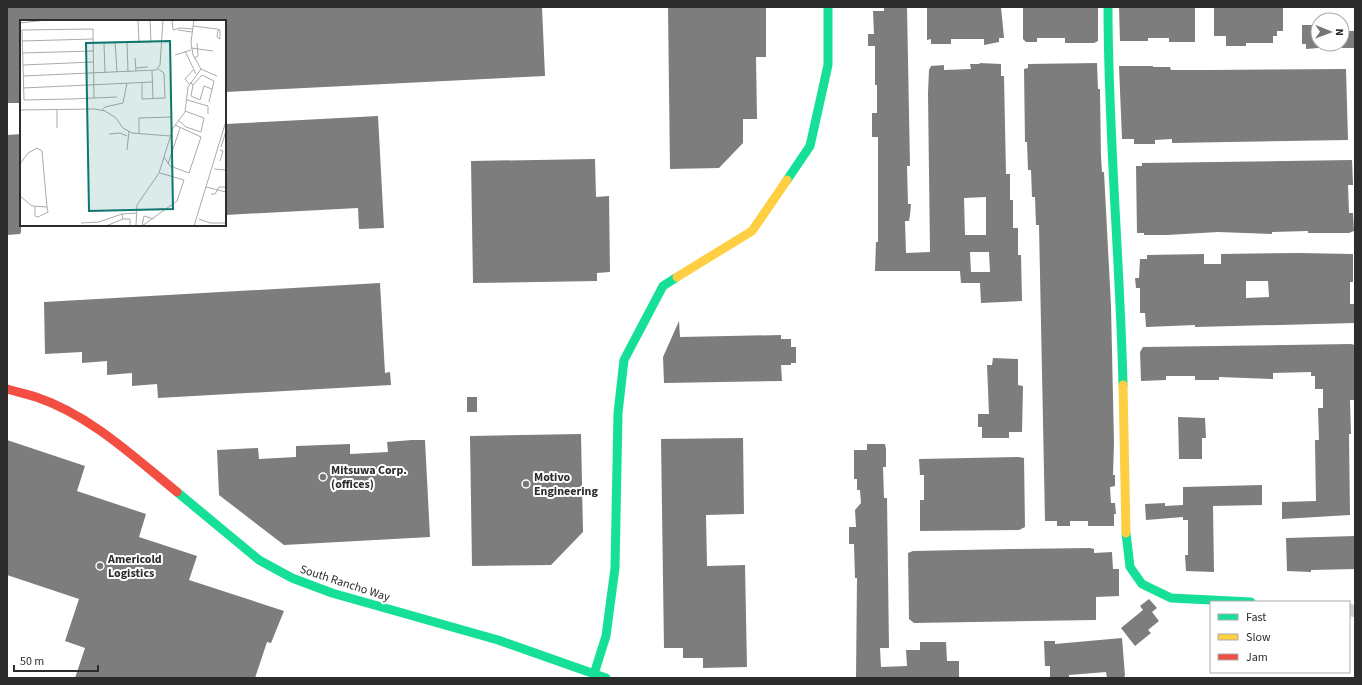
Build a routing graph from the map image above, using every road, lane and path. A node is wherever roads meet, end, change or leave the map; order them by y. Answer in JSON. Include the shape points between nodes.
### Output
{"nodes":[{"id":1,"x":828,"y":7,"type":"edge"},
{"id":2,"x":1108,"y":7,"type":"edge"},
{"id":3,"x":7,"y":390,"type":"edge"},
{"id":4,"x":1232,"y":601,"type":"edge"},
{"id":5,"x":594,"y":674,"type":"junction"},
{"id":6,"x":606,"y":678,"type":"edge"}],
"edges":[{"from":1,"to":5,"type":"street","via":[[828,65],[810,146],[752,231],[663,286],[624,360],[618,413],[615,568],[606,636]]},
{"from":2,"to":4,"type":"street","via":[[1121,306],[1126,536],[1130,567],[1142,584],[1170,598]]},
{"from":3,"to":5,"type":"street","name":"South Rancho Way","via":[[37,397],[90,424],[120,445],[259,560],[292,578],[332,593],[498,640]]},
{"from":5,"to":6,"type":"street","name":"South Rancho Way"}]}
